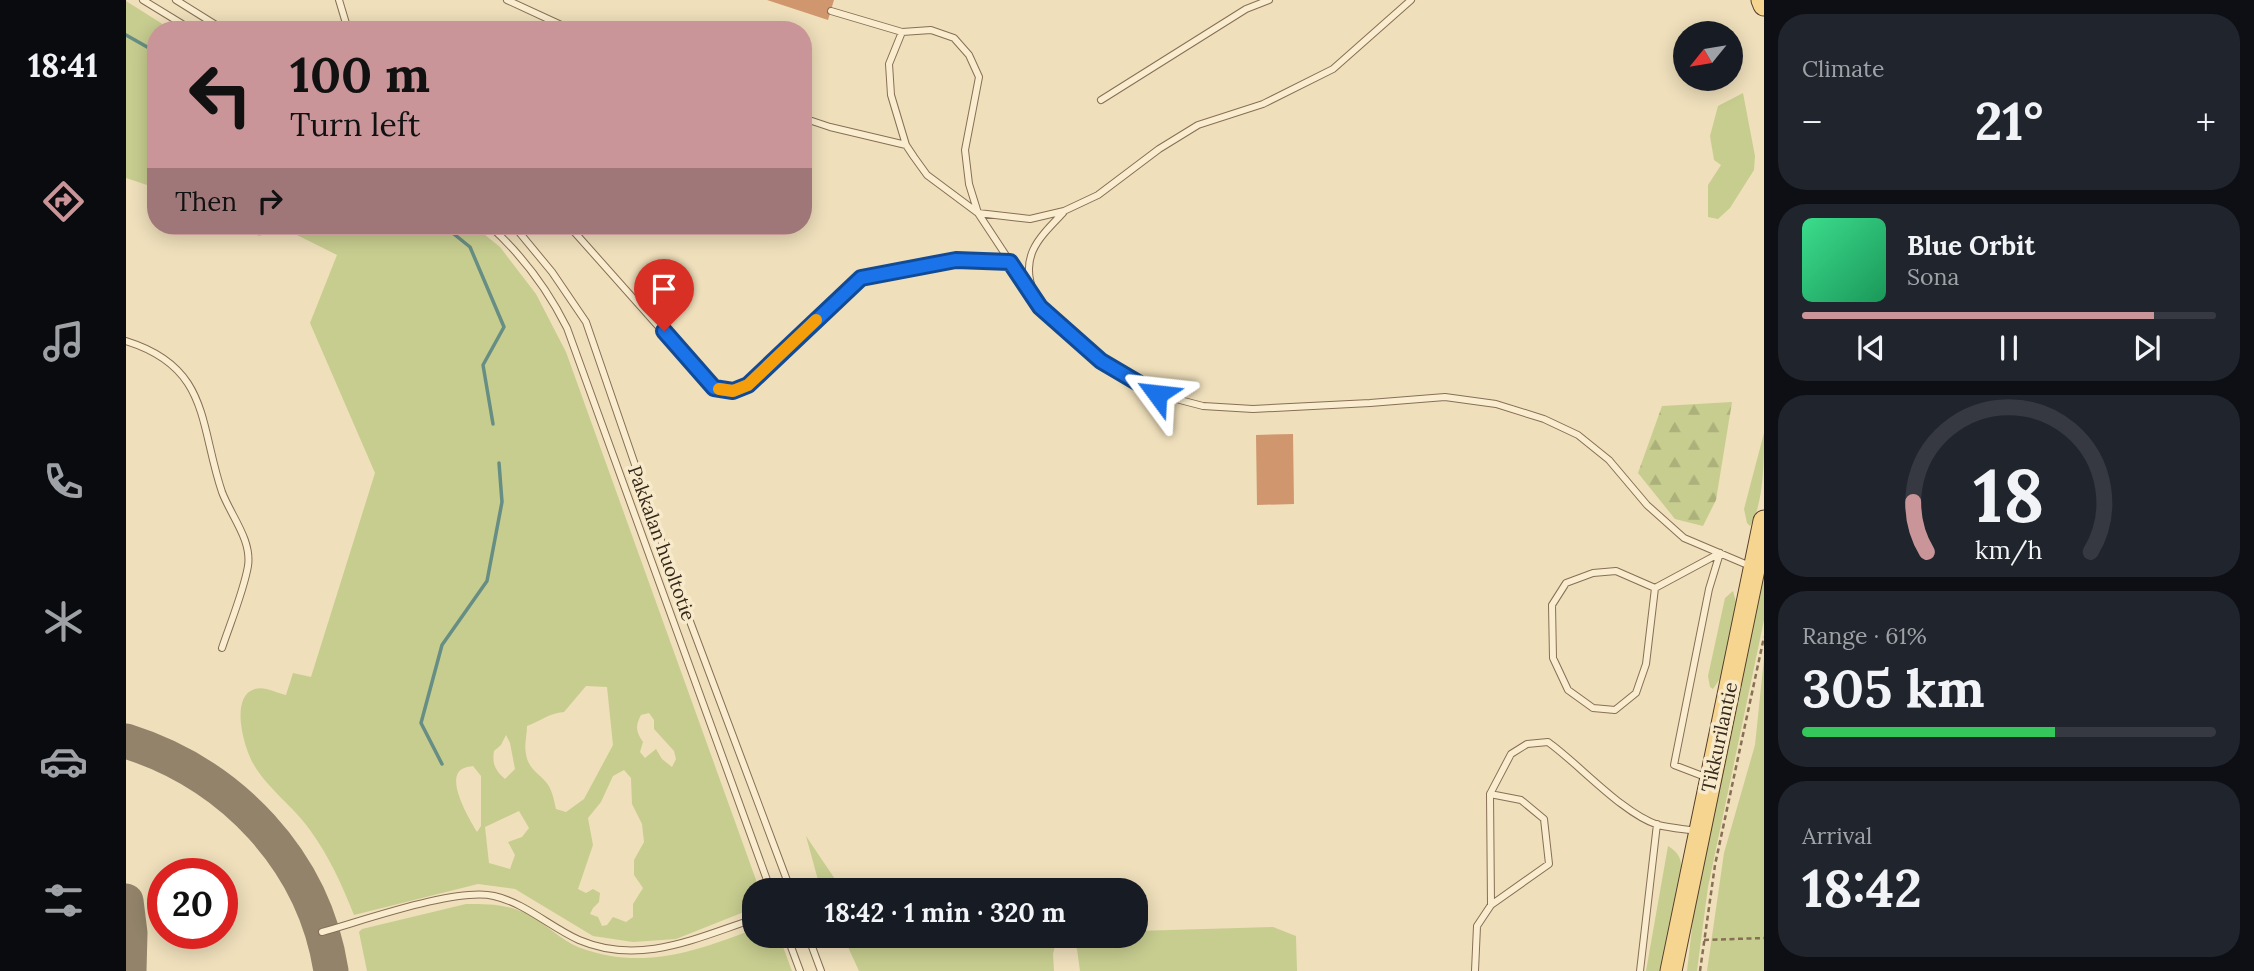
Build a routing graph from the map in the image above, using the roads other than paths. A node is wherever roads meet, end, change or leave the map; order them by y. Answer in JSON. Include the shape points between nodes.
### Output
{"nodes":[{"id":1,"x":143,"y":0,"type":"edge"},
{"id":2,"x":176,"y":0,"type":"edge"},
{"id":3,"x":339,"y":0,"type":"edge"},
{"id":4,"x":507,"y":0,"type":"edge"},
{"id":5,"x":1269,"y":0,"type":"edge"},
{"id":6,"x":1411,"y":0,"type":"edge"},
{"id":7,"x":1762,"y":0,"type":"edge"},
{"id":8,"x":1764,"y":5,"type":"edge"},
{"id":9,"x":831,"y":11,"type":"dead end"},
{"id":10,"x":177,"y":21,"type":"edge"},
{"id":11,"x":210,"y":21,"type":"edge"},
{"id":12,"x":345,"y":21,"type":"edge"},
{"id":13,"x":552,"y":21,"type":"edge"},
{"id":14,"x":902,"y":32,"type":"junction"},
{"id":15,"x":1101,"y":100,"type":"dead end"},
{"id":16,"x":812,"y":121,"type":"edge"},
{"id":17,"x":906,"y":145,"type":"junction"},
{"id":18,"x":1065,"y":211,"type":"junction"},
{"id":19,"x":978,"y":213,"type":"junction"},
{"id":20,"x":499,"y":235,"type":"edge"},
{"id":21,"x":521,"y":235,"type":"edge"},
{"id":22,"x":577,"y":235,"type":"edge"},
{"id":23,"x":1010,"y":262,"type":"junction"},
{"id":24,"x":1040,"y":307,"type":"junction"},
{"id":25,"x":126,"y":341,"type":"edge"},
{"id":26,"x":1764,"y":521,"type":"edge"},
{"id":27,"x":1720,"y":553,"type":"junction"},
{"id":28,"x":1754,"y":568,"type":"junction"},
{"id":29,"x":1655,"y":588,"type":"junction"},
{"id":30,"x":222,"y":648,"type":"dead end"},
{"id":31,"x":1710,"y":779,"type":"junction"},
{"id":32,"x":1490,"y":794,"type":"junction"},
{"id":33,"x":1657,"y":824,"type":"junction"},
{"id":34,"x":1699,"y":831,"type":"junction"},
{"id":35,"x":766,"y":878,"type":"edge"},
{"id":36,"x":786,"y":878,"type":"edge"},
{"id":37,"x":1491,"y":905,"type":"junction"},
{"id":38,"x":742,"y":923,"type":"edge"},
{"id":39,"x":322,"y":932,"type":"dead end"},
{"id":40,"x":791,"y":948,"type":"edge"},
{"id":41,"x":812,"y":948,"type":"edge"},
{"id":42,"x":1674,"y":965,"type":"edge"},
{"id":43,"x":800,"y":971,"type":"edge"},
{"id":44,"x":821,"y":971,"type":"edge"},
{"id":45,"x":1475,"y":971,"type":"edge"},
{"id":46,"x":1640,"y":971,"type":"edge"}],
"edges":[{"from":1,"to":10,"type":"lane"},
{"from":2,"to":11,"type":"lane"},
{"from":3,"to":12,"type":"lane"},
{"from":4,"to":13,"type":"lane"},
{"from":5,"to":15,"type":"lane","via":[[1246,9]]},
{"from":6,"to":18,"type":"lane","via":[[1333,69],[1263,104],[1198,125],[1098,195]]},
{"from":7,"to":8,"type":"main road"},
{"from":9,"to":14,"type":"lane"},
{"from":14,"to":17,"type":"lane","via":[[889,64],[891,95]]},
{"from":14,"to":19,"type":"lane","via":[[931,30],[954,38],[979,77],[965,150]]},
{"from":16,"to":17,"type":"lane"},
{"from":17,"to":19,"type":"lane","via":[[927,175]]},
{"from":18,"to":19,"type":"lane","via":[[1030,219]]},
{"from":18,"to":24,"type":"lane","via":[[1038,239],[1029,256],[1028,279]]},
{"from":19,"to":23,"type":"lane"},
{"from":20,"to":35,"type":"lane","name":"Pakkalan huoltotie","via":[[536,273],[567,328]]},
{"from":21,"to":36,"type":"lane","via":[[586,323],[676,584]]},
{"from":22,"to":23,"type":"lane","via":[[714,388],[733,391],[748,385],[861,278],[956,260]]},
{"from":23,"to":24,"type":"lane"},
{"from":24,"to":27,"type":"lane","via":[[1101,361],[1157,394],[1203,406],[1253,409],[1445,397],[1496,404],[1544,419],[1578,435],[1609,460],[1647,505],[1684,538]]},
{"from":25,"to":30,"type":"lane","via":[[180,371],[194,393],[221,488],[247,545],[248,566]]},
{"from":26,"to":28,"type":"main road","name":"Tikkurilantie"},
{"from":27,"to":28,"type":"lane"},
{"from":27,"to":29,"type":"lane"},
{"from":27,"to":31,"type":"lane","via":[[1674,765]]},
{"from":28,"to":31,"type":"main road","name":"Tikkurilantie"},
{"from":29,"to":29,"type":"lane","via":[[1646,664],[1636,693],[1615,710],[1592,708],[1567,690],[1553,658],[1552,605],[1566,583],[1593,573],[1616,571]]},
{"from":31,"to":34,"type":"main road","name":"Tikkurilantie"},
{"from":32,"to":33,"type":"lane","via":[[1511,754],[1527,744],[1548,742],[1625,806]]},
{"from":32,"to":37,"type":"lane"},
{"from":32,"to":37,"type":"lane","via":[[1521,800],[1544,819],[1549,864]]},
{"from":33,"to":34,"type":"lane"},
{"from":33,"to":46,"type":"lane"},
{"from":34,"to":42,"type":"main road","name":"Tikkurilantie"},
{"from":37,"to":45,"type":"lane","via":[[1477,926]]},
{"from":38,"to":39,"type":"lane","via":[[657,950],[612,951],[579,940],[493,895],[459,896]]},
{"from":40,"to":43,"type":"lane"},
{"from":41,"to":44,"type":"lane"}]}
